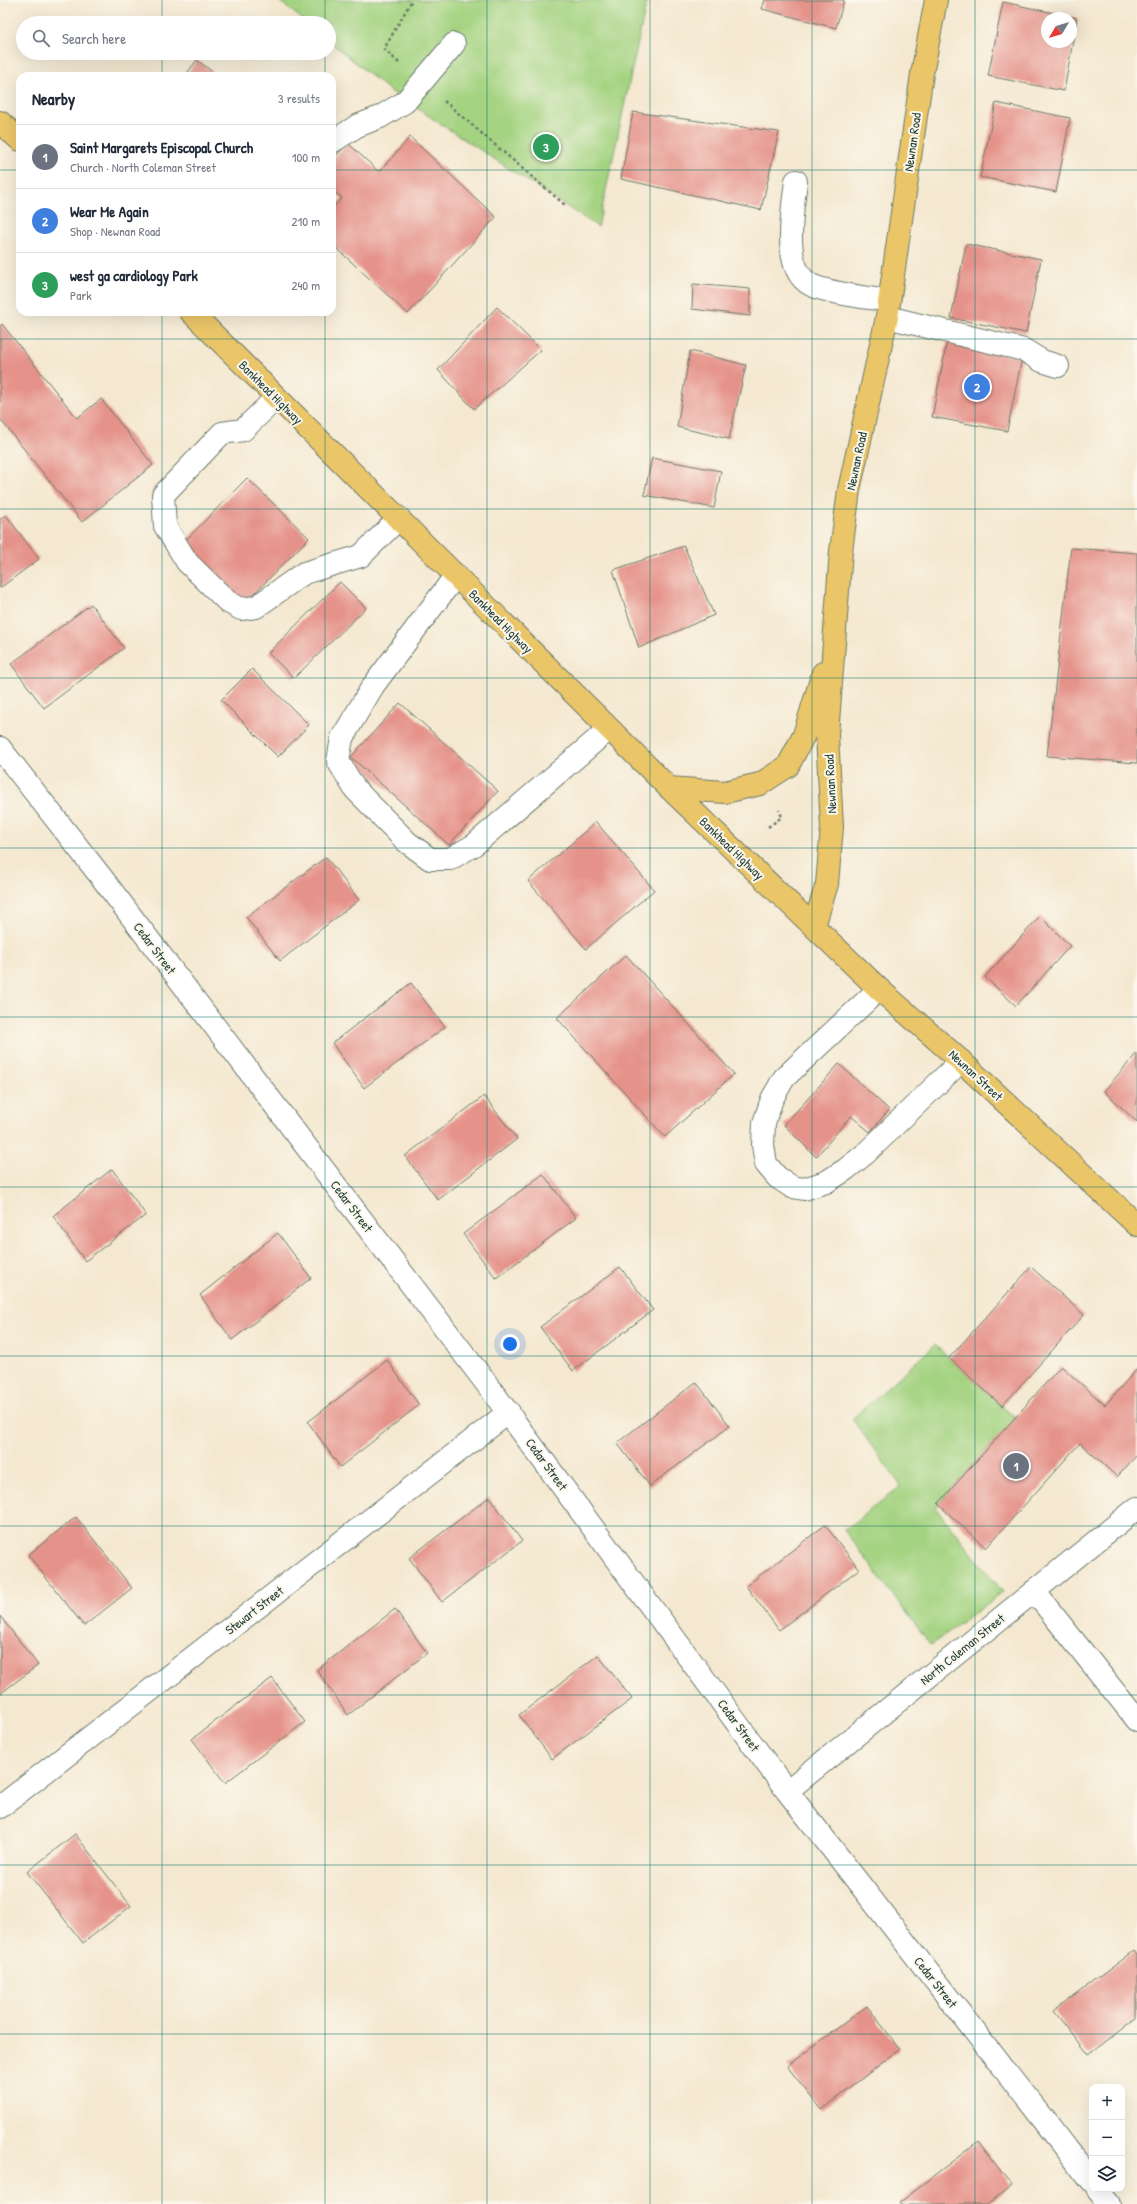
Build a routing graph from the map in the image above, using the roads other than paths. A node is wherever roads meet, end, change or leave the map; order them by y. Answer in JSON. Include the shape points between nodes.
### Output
{"nodes":[{"id":1,"x":936,"y":0,"type":"edge"},
{"id":2,"x":454,"y":44,"type":"dead end"},
{"id":3,"x":0,"y":122,"type":"edge"},
{"id":4,"x":16,"y":136,"type":"edge"},
{"id":5,"x":336,"y":139,"type":"edge"},
{"id":6,"x":796,"y":181,"type":"dead end"},
{"id":7,"x":888,"y":309,"type":"junction"},
{"id":8,"x":195,"y":316,"type":"edge"},
{"id":9,"x":1058,"y":366,"type":"dead end"},
{"id":10,"x":276,"y":398,"type":"junction"},
{"id":11,"x":399,"y":518,"type":"junction"},
{"id":12,"x":456,"y":575,"type":"junction"},
{"id":13,"x":834,"y":635,"type":"junction"},
{"id":14,"x":609,"y":729,"type":"junction"},
{"id":15,"x":0,"y":748,"type":"edge"},
{"id":16,"x":669,"y":788,"type":"junction"},
{"id":17,"x":814,"y":926,"type":"junction"},
{"id":18,"x":879,"y":989,"type":"junction"},
{"id":19,"x":961,"y":1061,"type":"junction"},
{"id":20,"x":1137,"y":1225,"type":"edge"},
{"id":21,"x":509,"y":1412,"type":"junction"},
{"id":22,"x":1137,"y":1508,"type":"edge"},
{"id":23,"x":1034,"y":1591,"type":"junction"},
{"id":24,"x":1137,"y":1720,"type":"edge"},
{"id":25,"x":787,"y":1791,"type":"junction"},
{"id":26,"x":0,"y":1807,"type":"edge"},
{"id":27,"x":1089,"y":2178,"type":"edge"},
{"id":28,"x":1099,"y":2192,"type":"edge"},
{"id":29,"x":1109,"y":2204,"type":"edge"}],
"edges":[{"from":1,"to":7,"type":"main road","name":"Newnan Road","via":[[922,74]]},
{"from":2,"to":5,"type":"street","via":[[405,102]]},
{"from":3,"to":4,"type":"main road"},
{"from":6,"to":7,"type":"street","via":[[790,239],[792,259],[802,277],[815,287]]},
{"from":7,"to":9,"type":"street","via":[[1024,350],[1042,361]]},
{"from":7,"to":13,"type":"main road","name":"Newnan Road","via":[[849,490]]},
{"from":8,"to":10,"type":"main road","name":"Bankhead Highway"},
{"from":10,"to":11,"type":"main road","name":"Bankhead Highway"},
{"from":10,"to":11,"type":"street","via":[[243,430],[222,433],[163,494],[165,526],[187,562],[228,602],[241,609],[256,607],[304,573],[361,556]]},
{"from":11,"to":12,"type":"main road","name":"Bankhead Highway"},
{"from":12,"to":14,"type":"main road","name":"Bankhead Highway"},
{"from":12,"to":14,"type":"street","via":[[373,686],[342,738],[338,761],[355,789],[407,842],[430,859],[450,859],[474,845]]},
{"from":13,"to":16,"type":"main road","via":[[804,735],[788,766],[760,784],[725,792]]},
{"from":13,"to":17,"type":"main road","name":"Newnan Road","via":[[827,735],[832,828],[827,884]]},
{"from":14,"to":16,"type":"main road","name":"Bankhead Highway"},
{"from":15,"to":21,"type":"street","name":"Cedar Street"},
{"from":16,"to":17,"type":"main road","name":"Bankhead Highway"},
{"from":17,"to":18,"type":"main road","name":"Newnan Street"},
{"from":18,"to":19,"type":"main road","name":"Newnan Street"},
{"from":18,"to":19,"type":"street","via":[[784,1078],[772,1099],[764,1123],[763,1145],[766,1164],[777,1178],[792,1187],[804,1189],[826,1182],[845,1170],[865,1154]]},
{"from":19,"to":20,"type":"main road","name":"Newnan Street"},
{"from":21,"to":25,"type":"street","name":"Cedar Street"},
{"from":21,"to":26,"type":"street","name":"Stewart Street"},
{"from":22,"to":23,"type":"street","name":"North Coleman Street"},
{"from":23,"to":24,"type":"street"},
{"from":23,"to":25,"type":"street","name":"North Coleman Street"},
{"from":25,"to":27,"type":"street","name":"Cedar Street"},
{"from":28,"to":29,"type":"street"}]}
